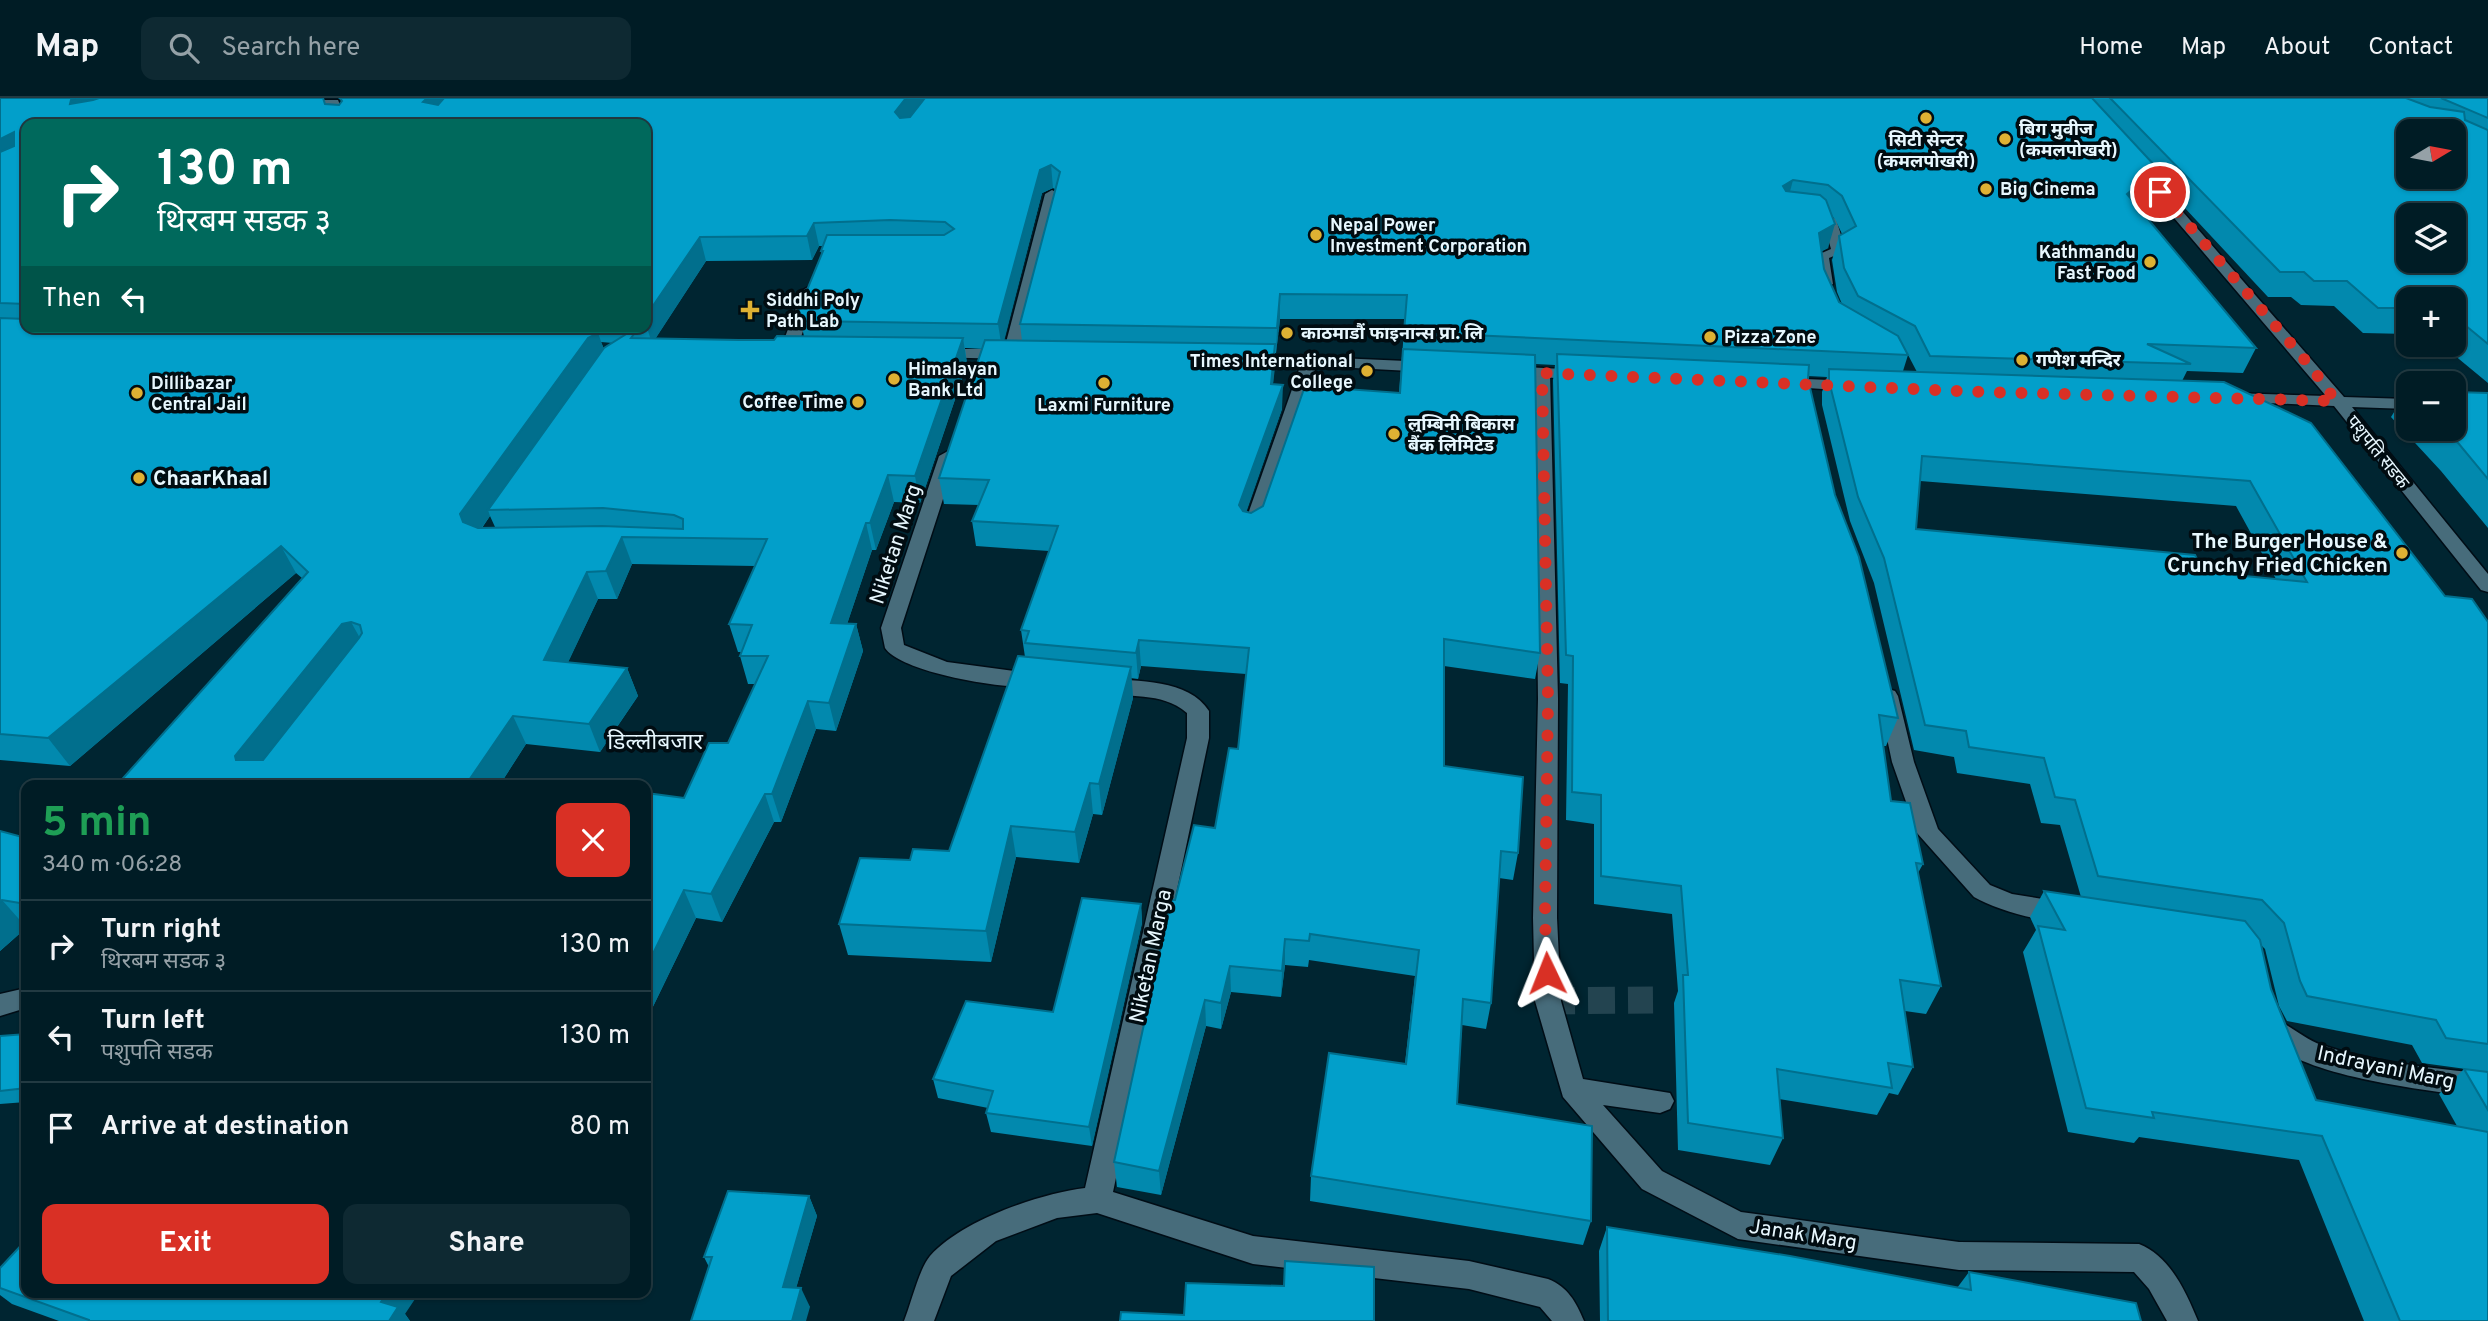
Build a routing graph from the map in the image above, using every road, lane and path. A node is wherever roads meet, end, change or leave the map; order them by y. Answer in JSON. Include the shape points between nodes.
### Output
{"nodes":[{"id":1,"x":286,"y":110,"type":"edge"},
{"id":2,"x":340,"y":119,"type":"edge"},
{"id":3,"x":2126,"y":154,"type":"edge"},
{"id":4,"x":1052,"y":194,"type":"edge"},
{"id":5,"x":1798,"y":211,"type":"edge"},
{"id":6,"x":816,"y":274,"type":"edge"},
{"id":7,"x":1832,"y":304,"type":"edge"},
{"id":8,"x":802,"y":352,"type":"edge"},
{"id":9,"x":926,"y":354,"type":"edge"},
{"id":10,"x":1229,"y":359,"type":"edge"},
{"id":11,"x":1310,"y":361,"type":"junction"},
{"id":12,"x":1440,"y":368,"type":"edge"},
{"id":13,"x":1491,"y":370,"type":"edge"},
{"id":14,"x":1542,"y":373,"type":"junction"},
{"id":15,"x":1597,"y":375,"type":"edge"},
{"id":16,"x":1770,"y":383,"type":"edge"},
{"id":17,"x":1863,"y":387,"type":"edge"},
{"id":18,"x":2211,"y":398,"type":"edge"},
{"id":19,"x":2336,"y":401,"type":"junction"},
{"id":20,"x":2396,"y":404,"type":"edge"},
{"id":21,"x":956,"y":432,"type":"edge"},
{"id":22,"x":1251,"y":531,"type":"edge"},
{"id":23,"x":2488,"y":586,"type":"edge"},
{"id":24,"x":1884,"y":680,"type":"edge"},
{"id":25,"x":1060,"y":682,"type":"edge"},
{"id":26,"x":1086,"y":684,"type":"edge"},
{"id":27,"x":2088,"y":914,"type":"edge"},
{"id":28,"x":21,"y":999,"type":"edge"},
{"id":29,"x":2267,"y":1004,"type":"edge"},
{"id":30,"x":0,"y":1005,"type":"edge"},
{"id":31,"x":2488,"y":1086,"type":"edge"},
{"id":32,"x":1572,"y":1089,"type":"junction"},
{"id":33,"x":1660,"y":1101,"type":"dead end"},
{"id":34,"x":1097,"y":1200,"type":"junction"},
{"id":35,"x":919,"y":1321,"type":"edge"},
{"id":36,"x":1569,"y":1321,"type":"edge"},
{"id":37,"x":2183,"y":1321,"type":"edge"}],
"edges":[{"from":1,"to":2,"type":"street","via":[[306,102],[334,102]]},
{"from":3,"to":19,"type":"street","name":"पशुपति सडक"},
{"from":4,"to":9,"type":"street","via":[[1018,355],[979,361]]},
{"from":5,"to":7,"type":"street","via":[[1819,212],[1829,219],[1839,251],[1822,256]]},
{"from":6,"to":8,"type":"street","via":[[793,337]]},
{"from":10,"to":11,"type":"street"},
{"from":11,"to":12,"type":"street"},
{"from":11,"to":22,"type":"street"},
{"from":13,"to":14,"type":"street"},
{"from":14,"to":15,"type":"street"},
{"from":14,"to":32,"type":"street","name":"Janak Marg","via":[[1548,699],[1545,931],[1548,1000]]},
{"from":16,"to":17,"type":"street","via":[[1812,395]]},
{"from":18,"to":19,"type":"street"},
{"from":19,"to":20,"type":"street"},
{"from":19,"to":23,"type":"street","name":"पशुपति सडक"},
{"from":21,"to":25,"type":"street","name":"Niketan Marg","via":[[891,628],[895,648],[938,669]]},
{"from":24,"to":27,"type":"street","via":[[1903,762],[1928,833],[1993,898]]},
{"from":26,"to":34,"type":"street","name":"Niketan Marga","via":[[1163,691],[1185,698],[1198,711],[1198,738]]},
{"from":28,"to":30,"type":"street"},
{"from":29,"to":31,"type":"street","name":"Indrayani Marg","via":[[2274,1030],[2293,1045],[2343,1063]]},
{"from":32,"to":33,"type":"street"},
{"from":32,"to":37,"type":"street","name":"Janak Marg","via":[[1652,1180],[1738,1224],[1959,1256],[2139,1258],[2159,1278]]},
{"from":34,"to":35,"type":"street","via":[[1057,1205],[986,1231],[940,1266]]},
{"from":34,"to":36,"type":"street","via":[[1253,1250],[1469,1275],[1548,1294]]}]}
